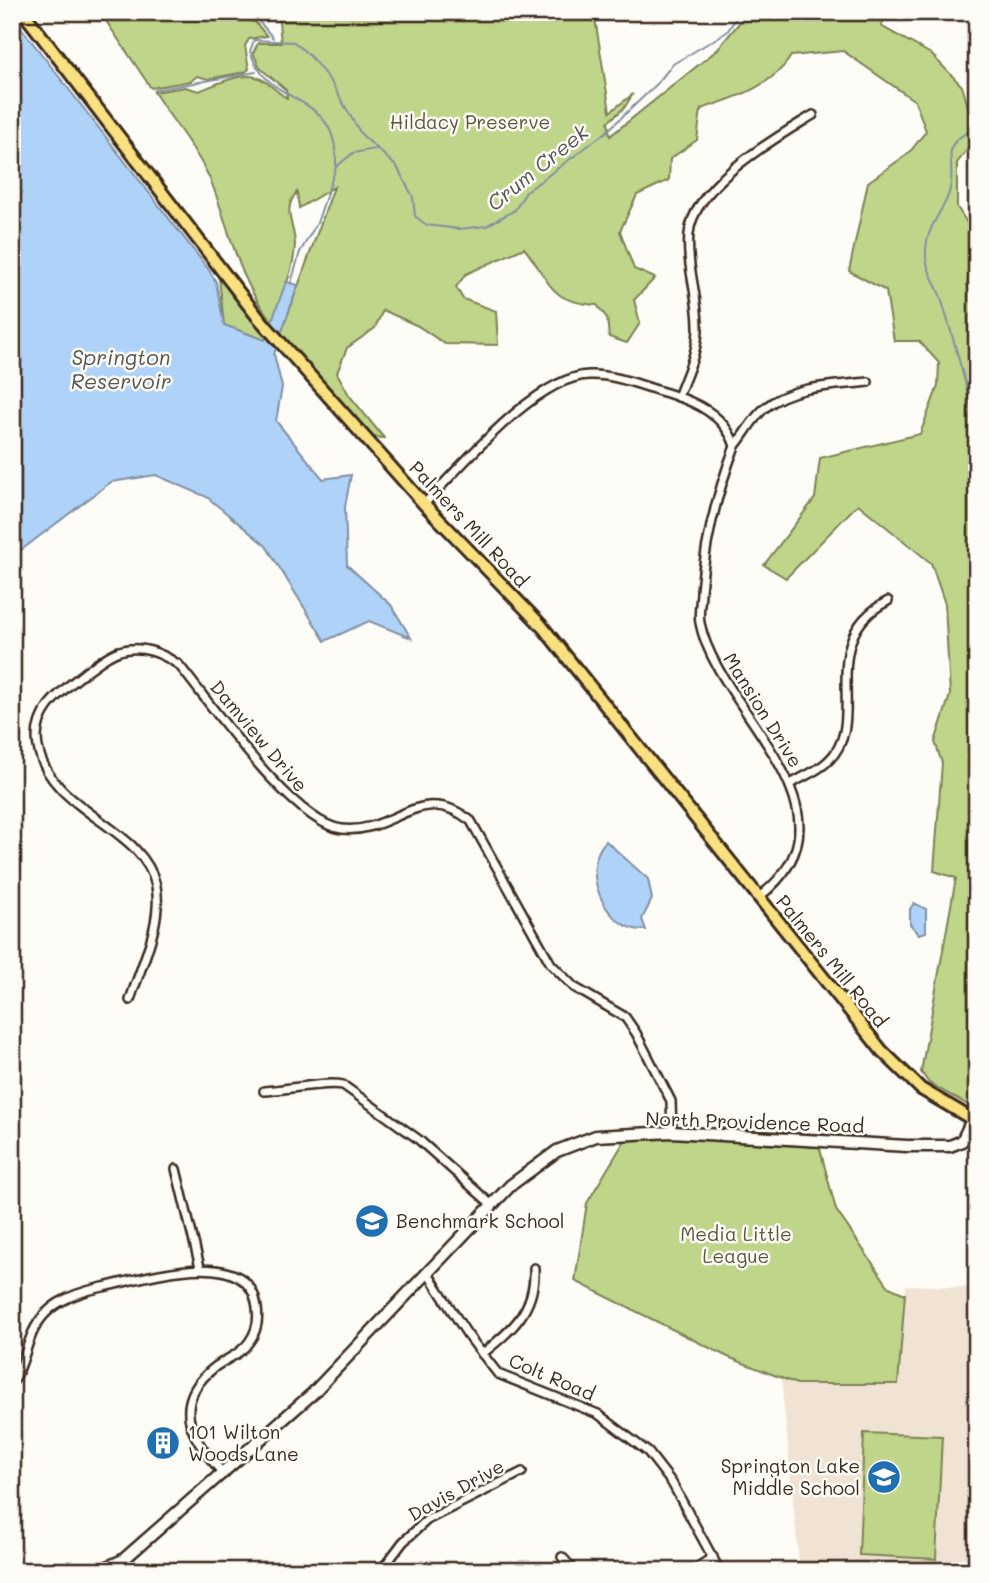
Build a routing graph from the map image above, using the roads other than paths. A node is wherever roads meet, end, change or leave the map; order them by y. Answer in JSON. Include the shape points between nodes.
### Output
{"nodes":[{"id":1,"x":27,"y":17,"type":"edge"},
{"id":2,"x":813,"y":115,"type":"dead end"},
{"id":3,"x":868,"y":382,"type":"dead end"},
{"id":4,"x":678,"y":397,"type":"junction"},
{"id":5,"x":735,"y":446,"type":"junction"},
{"id":6,"x":424,"y":504,"type":"junction"},
{"id":7,"x":888,"y":601,"type":"dead end"},
{"id":8,"x":790,"y":784,"type":"junction"},
{"id":9,"x":759,"y":897,"type":"junction"},
{"id":10,"x":130,"y":1000,"type":"dead end"},
{"id":11,"x":264,"y":1091,"type":"dead end"},
{"id":12,"x":974,"y":1121,"type":"edge"},
{"id":13,"x":673,"y":1132,"type":"junction"},
{"id":14,"x":176,"y":1168,"type":"dead end"},
{"id":15,"x":492,"y":1205,"type":"junction"},
{"id":16,"x":200,"y":1268,"type":"junction"},
{"id":17,"x":534,"y":1268,"type":"dead end"},
{"id":18,"x":427,"y":1272,"type":"junction"},
{"id":19,"x":482,"y":1354,"type":"junction"},
{"id":20,"x":12,"y":1383,"type":"edge"},
{"id":21,"x":523,"y":1472,"type":"dead end"},
{"id":22,"x":224,"y":1474,"type":"junction"},
{"id":23,"x":562,"y":1557,"type":"dead end"},
{"id":24,"x":713,"y":1557,"type":"junction"},
{"id":25,"x":123,"y":1560,"type":"junction"},
{"id":26,"x":383,"y":1567,"type":"edge"},
{"id":27,"x":98,"y":1571,"type":"edge"},
{"id":28,"x":128,"y":1571,"type":"edge"},
{"id":29,"x":402,"y":1571,"type":"edge"},
{"id":30,"x":575,"y":1571,"type":"edge"},
{"id":31,"x":692,"y":1571,"type":"edge"},
{"id":32,"x":720,"y":1571,"type":"edge"}],
"edges":[{"from":1,"to":6,"type":"main road","name":"Palmers Mill Road","via":[[257,316]]},
{"from":2,"to":4,"type":"street","via":[[737,166],[695,213],[689,247],[698,330],[695,353]]},
{"from":3,"to":5,"type":"street","name":"Mansion Drive","via":[[796,391],[778,398],[763,408]]},
{"from":4,"to":5,"type":"street","via":[[717,418],[731,433]]},
{"from":4,"to":6,"type":"street","via":[[590,374],[558,382],[533,397]]},
{"from":5,"to":8,"type":"street","name":"Mansion Drive","via":[[706,543],[699,620],[708,652],[724,682],[779,758]]},
{"from":6,"to":9,"type":"main road","name":"Palmers Mill Road","via":[[541,625]]},
{"from":7,"to":8,"type":"street","via":[[874,608],[848,647],[846,716],[830,760]]},
{"from":8,"to":9,"type":"street","name":"Mansion Drive","via":[[798,817],[796,847],[783,876]]},
{"from":9,"to":12,"type":"main road","name":"Palmers Mill Road","via":[[883,1051],[921,1089]]},
{"from":10,"to":13,"type":"street","name":"Damview Drive","via":[[158,904],[156,884],[146,863],[127,843],[51,780],[37,744],[41,715],[54,697],[111,655],[146,649],[179,666],[285,795],[313,818],[340,830],[373,828],[422,805],[440,804],[457,809],[471,821],[551,964],[574,987],[625,1017],[636,1033],[671,1101]]},
{"from":11,"to":15,"type":"street","via":[[329,1082],[343,1085],[418,1139]]},
{"from":12,"to":13,"type":"main road","name":"North Providence Road","via":[[962,1140],[946,1146]]},
{"from":13,"to":15,"type":"main road","name":"North Providence Road","via":[[578,1141],[537,1164]]},
{"from":14,"to":16,"type":"street"},
{"from":15,"to":18,"type":"main road","name":"North Providence Road"},
{"from":16,"to":20,"type":"street","via":[[66,1296],[37,1322]]},
{"from":16,"to":22,"type":"street","via":[[227,1271],[244,1281],[255,1297],[258,1313],[249,1343],[203,1377],[188,1410],[199,1449]]},
{"from":17,"to":19,"type":"street","via":[[529,1305],[520,1320]]},
{"from":18,"to":19,"type":"street","name":"Colt Road"},
{"from":18,"to":22,"type":"main road","name":"North Providence Road","via":[[312,1394]]},
{"from":19,"to":24,"type":"street","name":"Colt Road","via":[[498,1374],[598,1414],[648,1452],[672,1483]]},
{"from":21,"to":26,"type":"street","name":"Davis Drive","via":[[428,1520]]},
{"from":22,"to":25,"type":"main road","name":"North Providence Road"},
{"from":23,"to":30,"type":"street"},
{"from":24,"to":31,"type":"street"},
{"from":24,"to":32,"type":"street","name":"Colt Road"},
{"from":25,"to":27,"type":"main road","name":"North Providence Road"},
{"from":25,"to":28,"type":"street"},
{"from":26,"to":29,"type":"street"}]}
